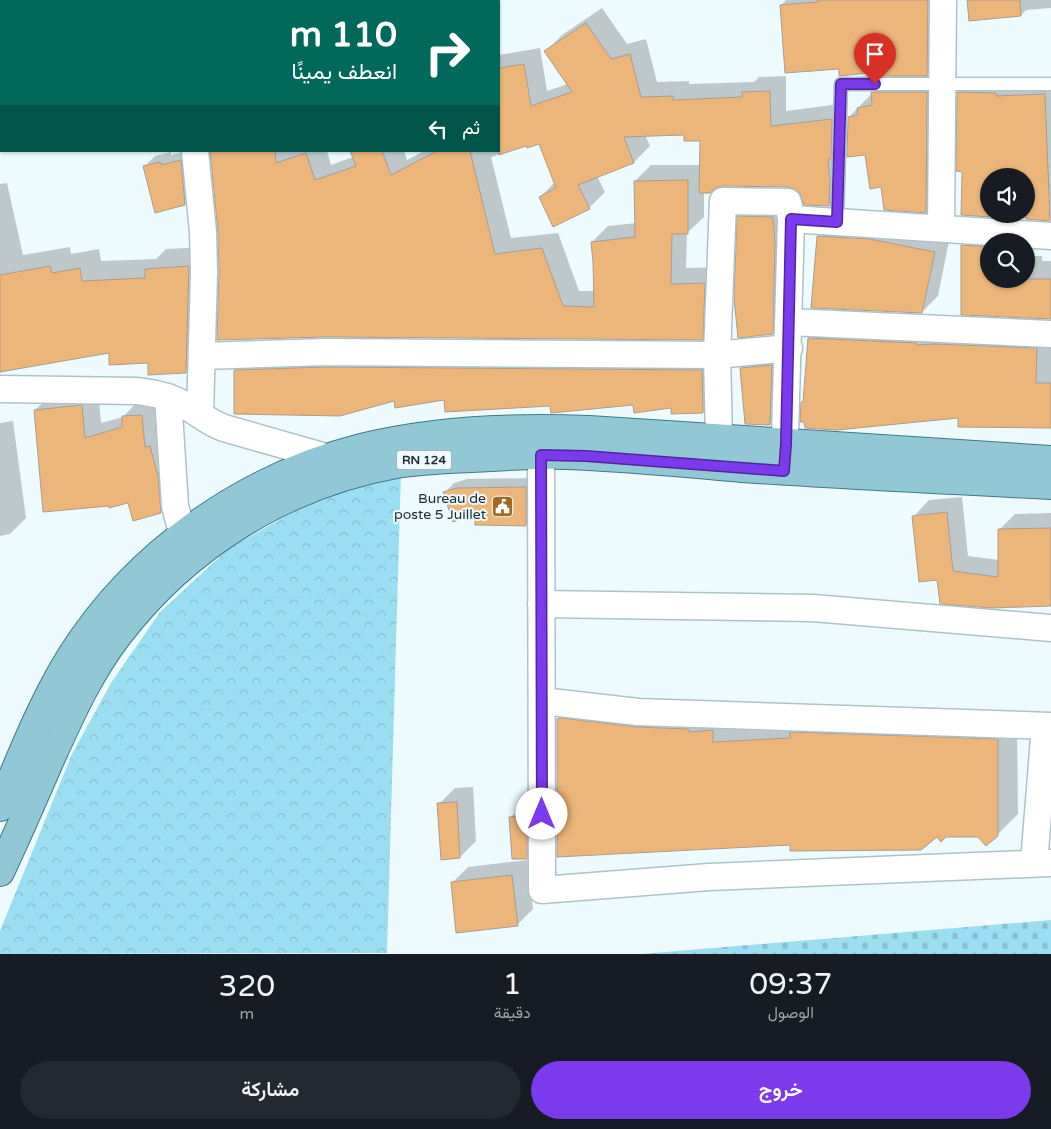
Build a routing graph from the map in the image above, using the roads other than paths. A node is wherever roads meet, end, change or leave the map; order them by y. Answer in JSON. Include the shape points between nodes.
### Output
{"nodes":[{"id":1,"x":943,"y":0,"type":"edge"},
{"id":2,"x":943,"y":84,"type":"junction"},
{"id":3,"x":1051,"y":84,"type":"edge"},
{"id":4,"x":195,"y":152,"type":"edge"},
{"id":5,"x":791,"y":219,"type":"junction"},
{"id":6,"x":837,"y":222,"type":"junction"},
{"id":7,"x":941,"y":228,"type":"junction"},
{"id":8,"x":1051,"y":236,"type":"edge"},
{"id":9,"x":789,"y":322,"type":"junction"},
{"id":10,"x":1051,"y":334,"type":"edge"},
{"id":11,"x":788,"y":348,"type":"junction"},
{"id":12,"x":717,"y":355,"type":"junction"},
{"id":13,"x":202,"y":356,"type":"junction"},
{"id":14,"x":0,"y":389,"type":"edge"},
{"id":15,"x":168,"y":397,"type":"junction"},
{"id":16,"x":200,"y":415,"type":"junction"},
{"id":17,"x":541,"y":428,"type":"junction"},
{"id":18,"x":719,"y":439,"type":"junction"},
{"id":19,"x":786,"y":444,"type":"junction"},
{"id":20,"x":541,"y":455,"type":"junction"},
{"id":21,"x":329,"y":458,"type":"junction"},
{"id":22,"x":1051,"y":460,"type":"edge"},
{"id":23,"x":784,"y":471,"type":"junction"},
{"id":24,"x":1051,"y":485,"type":"edge"},
{"id":25,"x":190,"y":545,"type":"junction"},
{"id":26,"x":541,"y":604,"type":"junction"},
{"id":27,"x":1051,"y":628,"type":"edge"},
{"id":28,"x":542,"y":701,"type":"junction"},
{"id":29,"x":1048,"y":726,"type":"edge"},
{"id":30,"x":0,"y":807,"type":"edge"},
{"id":31,"x":8,"y":839,"type":"edge"},
{"id":32,"x":1043,"y":863,"type":"edge"},
{"id":33,"x":0,"y":872,"type":"edge"}],
"edges":[{"from":1,"to":2,"type":"street"},
{"from":2,"to":3,"type":"lane"},
{"from":2,"to":6,"type":"lane","via":[[841,84]]},
{"from":2,"to":7,"type":"street"},
{"from":4,"to":13,"type":"street","via":[[203,232]]},
{"from":5,"to":6,"type":"street"},
{"from":5,"to":9,"type":"street"},
{"from":5,"to":12,"type":"street","via":[[788,202],[723,201]]},
{"from":6,"to":7,"type":"street"},
{"from":7,"to":8,"type":"street"},
{"from":9,"to":10,"type":"street"},
{"from":9,"to":11,"type":"street"},
{"from":11,"to":12,"type":"street"},
{"from":11,"to":19,"type":"street"},
{"from":12,"to":13,"type":"street","via":[[326,352]]},
{"from":12,"to":18,"type":"street"},
{"from":13,"to":16,"type":"street"},
{"from":14,"to":15,"type":"street","via":[[137,391]]},
{"from":15,"to":16,"type":"street"},
{"from":15,"to":25,"type":"street","via":[[175,506]]},
{"from":16,"to":21,"type":"street","via":[[224,428]]},
{"from":17,"to":18,"type":"main road","number":"RN 124"},
{"from":17,"to":20,"type":"street"},
{"from":17,"to":21,"type":"main road","number":"RN 124","via":[[426,436],[369,446]]},
{"from":18,"to":19,"type":"main road","number":"RN 124"},
{"from":19,"to":22,"type":"main road","number":"RN 124"},
{"from":19,"to":23,"type":"street"},
{"from":20,"to":23,"type":"main road","number":"RN 124"},
{"from":20,"to":25,"type":"main road","number":"RN 124","via":[[428,460],[396,464],[333,480]]},
{"from":20,"to":26,"type":"street"},
{"from":21,"to":25,"type":"main road","number":"RN 124","via":[[266,484],[206,518]]},
{"from":23,"to":24,"type":"main road","number":"RN 124"},
{"from":25,"to":30,"type":"main road","number":"RN 124","via":[[149,564],[96,622],[53,687]]},
{"from":25,"to":31,"type":"main road","number":"RN 124","via":[[96,667]]},
{"from":26,"to":27,"type":"street","via":[[813,608]]},
{"from":26,"to":28,"type":"street"},
{"from":28,"to":29,"type":"street","via":[[638,712]]},
{"from":28,"to":32,"type":"street","via":[[542,890],[709,877]]},
{"from":29,"to":32,"type":"street"},
{"from":31,"to":33,"type":"main road","number":"RN 124"}]}
